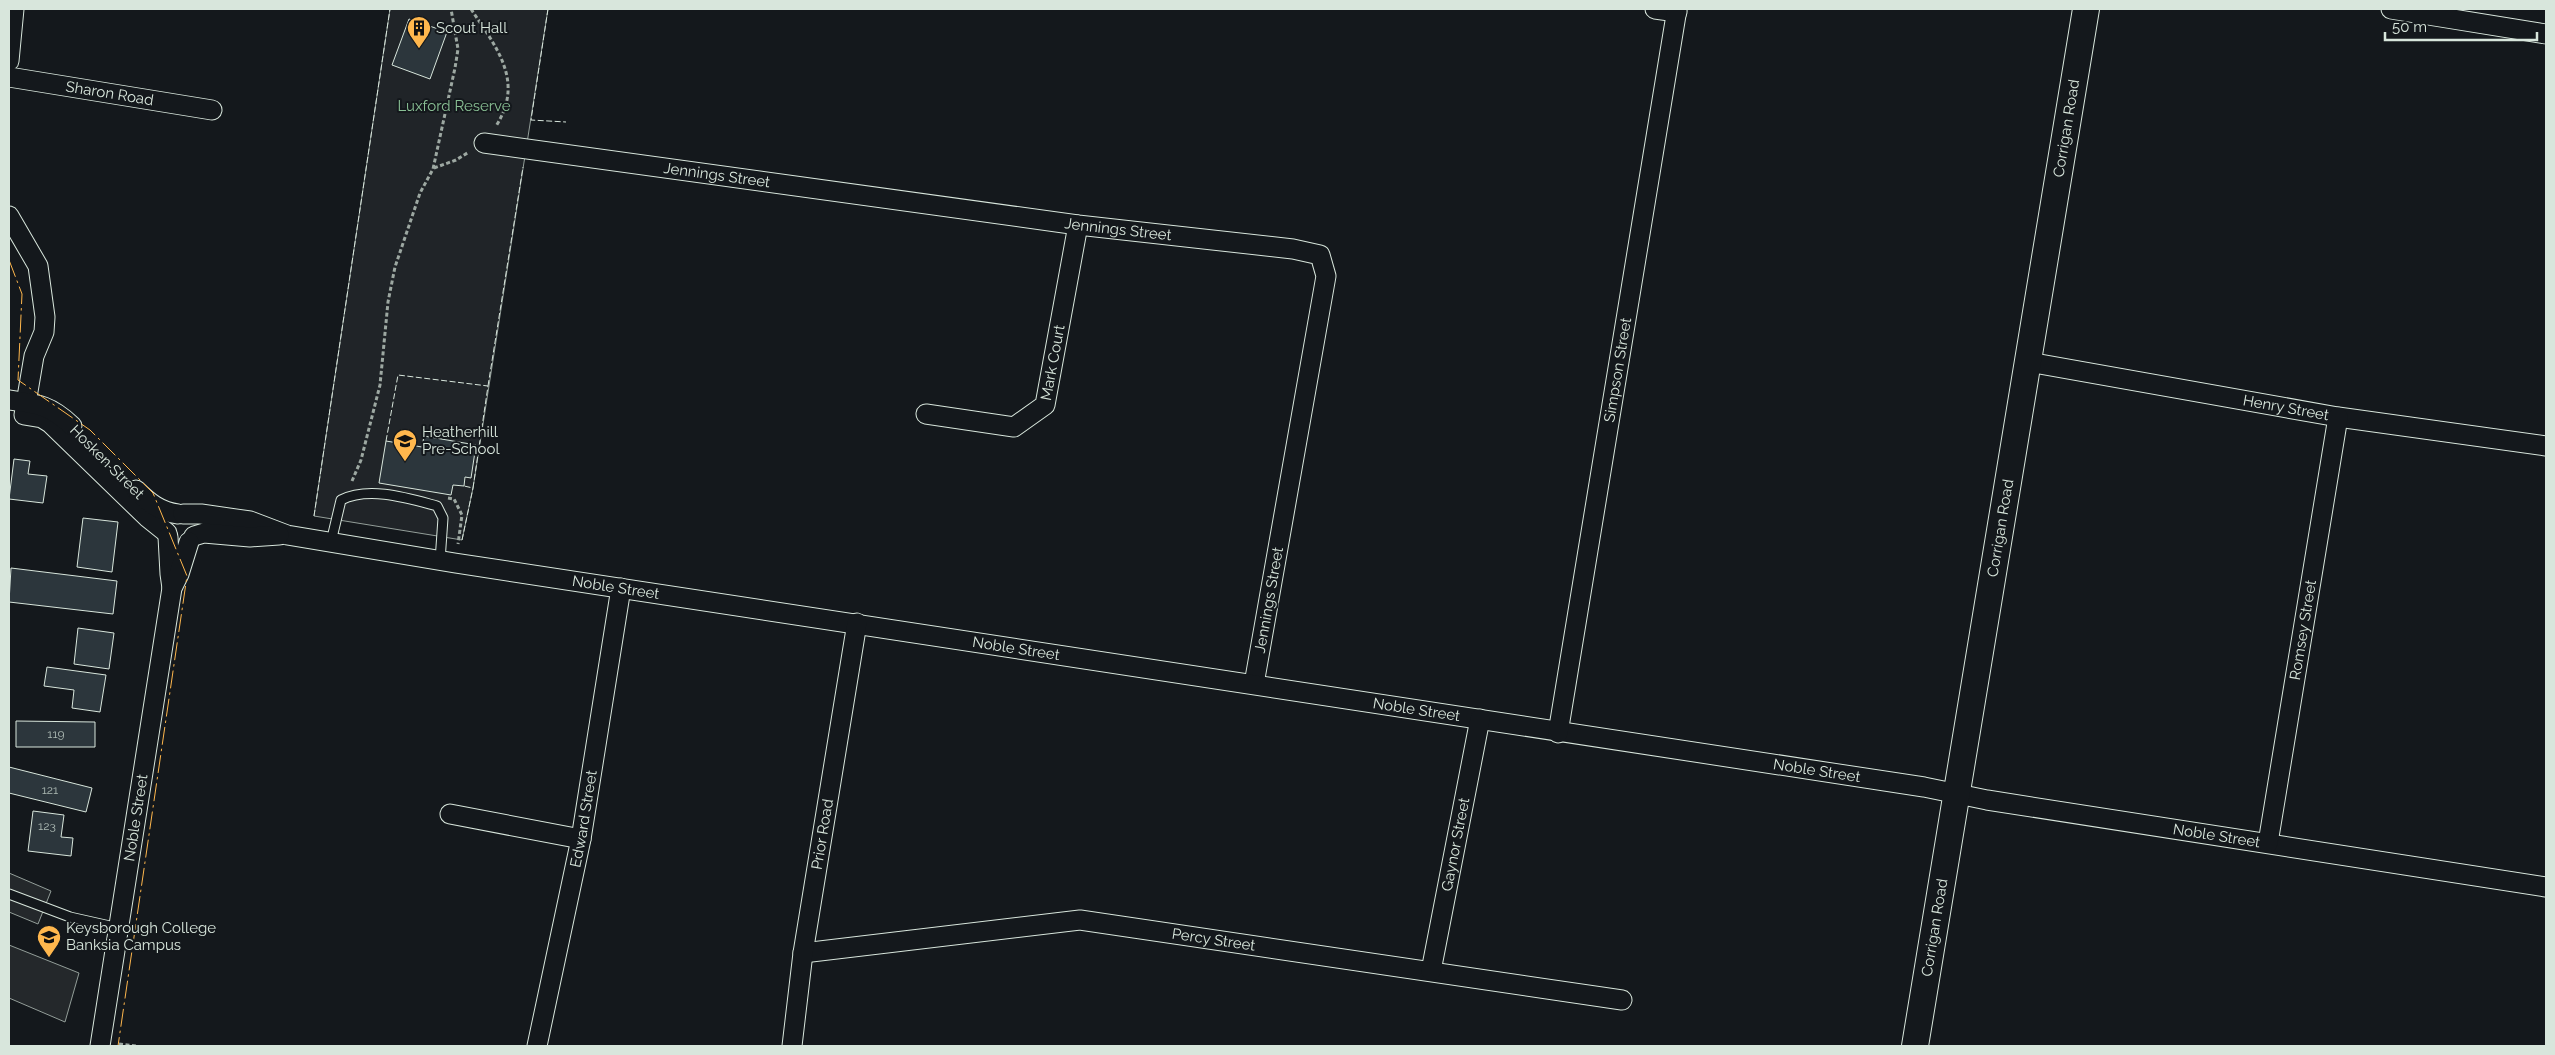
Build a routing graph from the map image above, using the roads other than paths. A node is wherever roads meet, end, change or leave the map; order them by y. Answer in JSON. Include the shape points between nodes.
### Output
{"nodes":[{"id":1,"x":14,"y":9,"type":"edge"},
{"id":2,"x":1655,"y":9,"type":"edge"},
{"id":3,"x":2086,"y":9,"type":"edge"},
{"id":4,"x":2391,"y":9,"type":"edge"},
{"id":5,"x":1677,"y":11,"type":"edge"},
{"id":6,"x":2546,"y":34,"type":"edge"},
{"id":7,"x":9,"y":62,"type":"edge"},
{"id":8,"x":9,"y":77,"type":"edge"},
{"id":9,"x":212,"y":110,"type":"dead end"},
{"id":10,"x":484,"y":143,"type":"road end"},
{"id":11,"x":9,"y":216,"type":"edge"},
{"id":12,"x":1078,"y":225,"type":"junction"},
{"id":13,"x":2028,"y":362,"type":"junction"},
{"id":14,"x":24,"y":408,"type":"edge"},
{"id":15,"x":926,"y":414,"type":"dead end"},
{"id":16,"x":2338,"y":417,"type":"junction"},
{"id":17,"x":2546,"y":446,"type":"edge"},
{"id":18,"x":180,"y":514,"type":"junction"},
{"id":19,"x":168,"y":535,"type":"junction"},
{"id":20,"x":287,"y":535,"type":"junction"},
{"id":21,"x":191,"y":539,"type":"junction"},
{"id":22,"x":331,"y":542,"type":"junction"},
{"id":23,"x":440,"y":560,"type":"junction"},
{"id":24,"x":172,"y":588,"type":"junction"},
{"id":25,"x":621,"y":588,"type":"junction"},
{"id":26,"x":857,"y":623,"type":"junction"},
{"id":27,"x":1254,"y":684,"type":"junction"},
{"id":28,"x":1480,"y":719,"type":"junction"},
{"id":29,"x":1558,"y":733,"type":"junction"},
{"id":30,"x":1956,"y":795,"type":"junction"},
{"id":31,"x":450,"y":814,"type":"dead end"},
{"id":32,"x":581,"y":840,"type":"junction"},
{"id":33,"x":2268,"y":842,"type":"junction"},
{"id":34,"x":2546,"y":887,"type":"edge"},
{"id":35,"x":9,"y":894,"type":"edge"},
{"id":36,"x":120,"y":928,"type":"junction"},
{"id":37,"x":803,"y":953,"type":"junction"},
{"id":38,"x":1431,"y":971,"type":"junction"},
{"id":39,"x":1622,"y":1000,"type":"dead end"},
{"id":40,"x":100,"y":1046,"type":"edge"},
{"id":41,"x":538,"y":1046,"type":"edge"},
{"id":42,"x":792,"y":1046,"type":"edge"},
{"id":43,"x":1915,"y":1046,"type":"edge"}],
"edges":[{"from":1,"to":7,"type":"street"},
{"from":2,"to":5,"type":"street"},
{"from":3,"to":13,"type":"main road","name":"Corrigan Road"},
{"from":4,"to":6,"type":"street"},
{"from":5,"to":29,"type":"street","name":"Simpson Street"},
{"from":8,"to":9,"type":"street","name":"Sharon Road"},
{"from":10,"to":12,"type":"street","name":"Jennings Street"},
{"from":11,"to":14,"type":"street","via":[[38,266],[45,317],[47,344]]},
{"from":12,"to":15,"type":"street","name":"Mark Court","via":[[1045,405],[1014,427]]},
{"from":12,"to":27,"type":"street","name":"Jennings Street","via":[[1293,249],[1320,255],[1326,276]]},
{"from":13,"to":16,"type":"street","name":"Henry Street"},
{"from":13,"to":30,"type":"main road","name":"Corrigan Road"},
{"from":14,"to":18,"type":"street","name":"Hosken Street","via":[[52,409],[146,501],[163,511]]},
{"from":14,"to":19,"type":"street","name":"Hosken Street","via":[[50,423]]},
{"from":16,"to":17,"type":"street","name":"Henry Street"},
{"from":16,"to":33,"type":"street","name":"Romsey Street"},
{"from":18,"to":19,"type":"street","via":[[170,519]]},
{"from":18,"to":20,"type":"street","name":"Noble Street","via":[[207,514],[250,521]]},
{"from":18,"to":21,"type":"street","via":[[195,522]]},
{"from":19,"to":21,"type":"street","via":[[175,543]]},
{"from":19,"to":24,"type":"street","name":"Noble Street"},
{"from":20,"to":21,"type":"street","name":"Noble Street","via":[[250,537],[204,533]]},
{"from":20,"to":22,"type":"street","name":"Noble Street"},
{"from":21,"to":24,"type":"street","name":"Noble Street"},
{"from":22,"to":23,"type":"street","name":"Noble Street"},
{"from":22,"to":23,"type":"lane","via":[[341,500],[366,493],[413,500],[437,506],[443,518]]},
{"from":23,"to":25,"type":"street","name":"Noble Street"},
{"from":24,"to":36,"type":"street","name":"Noble Street"},
{"from":25,"to":26,"type":"street","name":"Noble Street"},
{"from":25,"to":32,"type":"street","name":"Edward Street"},
{"from":26,"to":27,"type":"street","name":"Noble Street"},
{"from":26,"to":37,"type":"street","name":"Prior Road"},
{"from":27,"to":28,"type":"street","name":"Noble Street"},
{"from":28,"to":29,"type":"street","name":"Noble Street"},
{"from":28,"to":38,"type":"street","name":"Gaynor Street"},
{"from":29,"to":30,"type":"street","name":"Noble Street","via":[[1924,787]]},
{"from":30,"to":33,"type":"street","name":"Noble Street"},
{"from":30,"to":43,"type":"main road","name":"Corrigan Road"},
{"from":31,"to":32,"type":"street"},
{"from":32,"to":41,"type":"street","name":"Edward Street"},
{"from":33,"to":34,"type":"street","name":"Noble Street"},
{"from":35,"to":36,"type":"lane","via":[[70,917]]},
{"from":36,"to":40,"type":"street","name":"Noble Street"},
{"from":37,"to":38,"type":"street","name":"Percy Street","via":[[1080,920]]},
{"from":37,"to":42,"type":"street","name":"Prior Road"},
{"from":38,"to":39,"type":"street","name":"Percy Street"}]}
